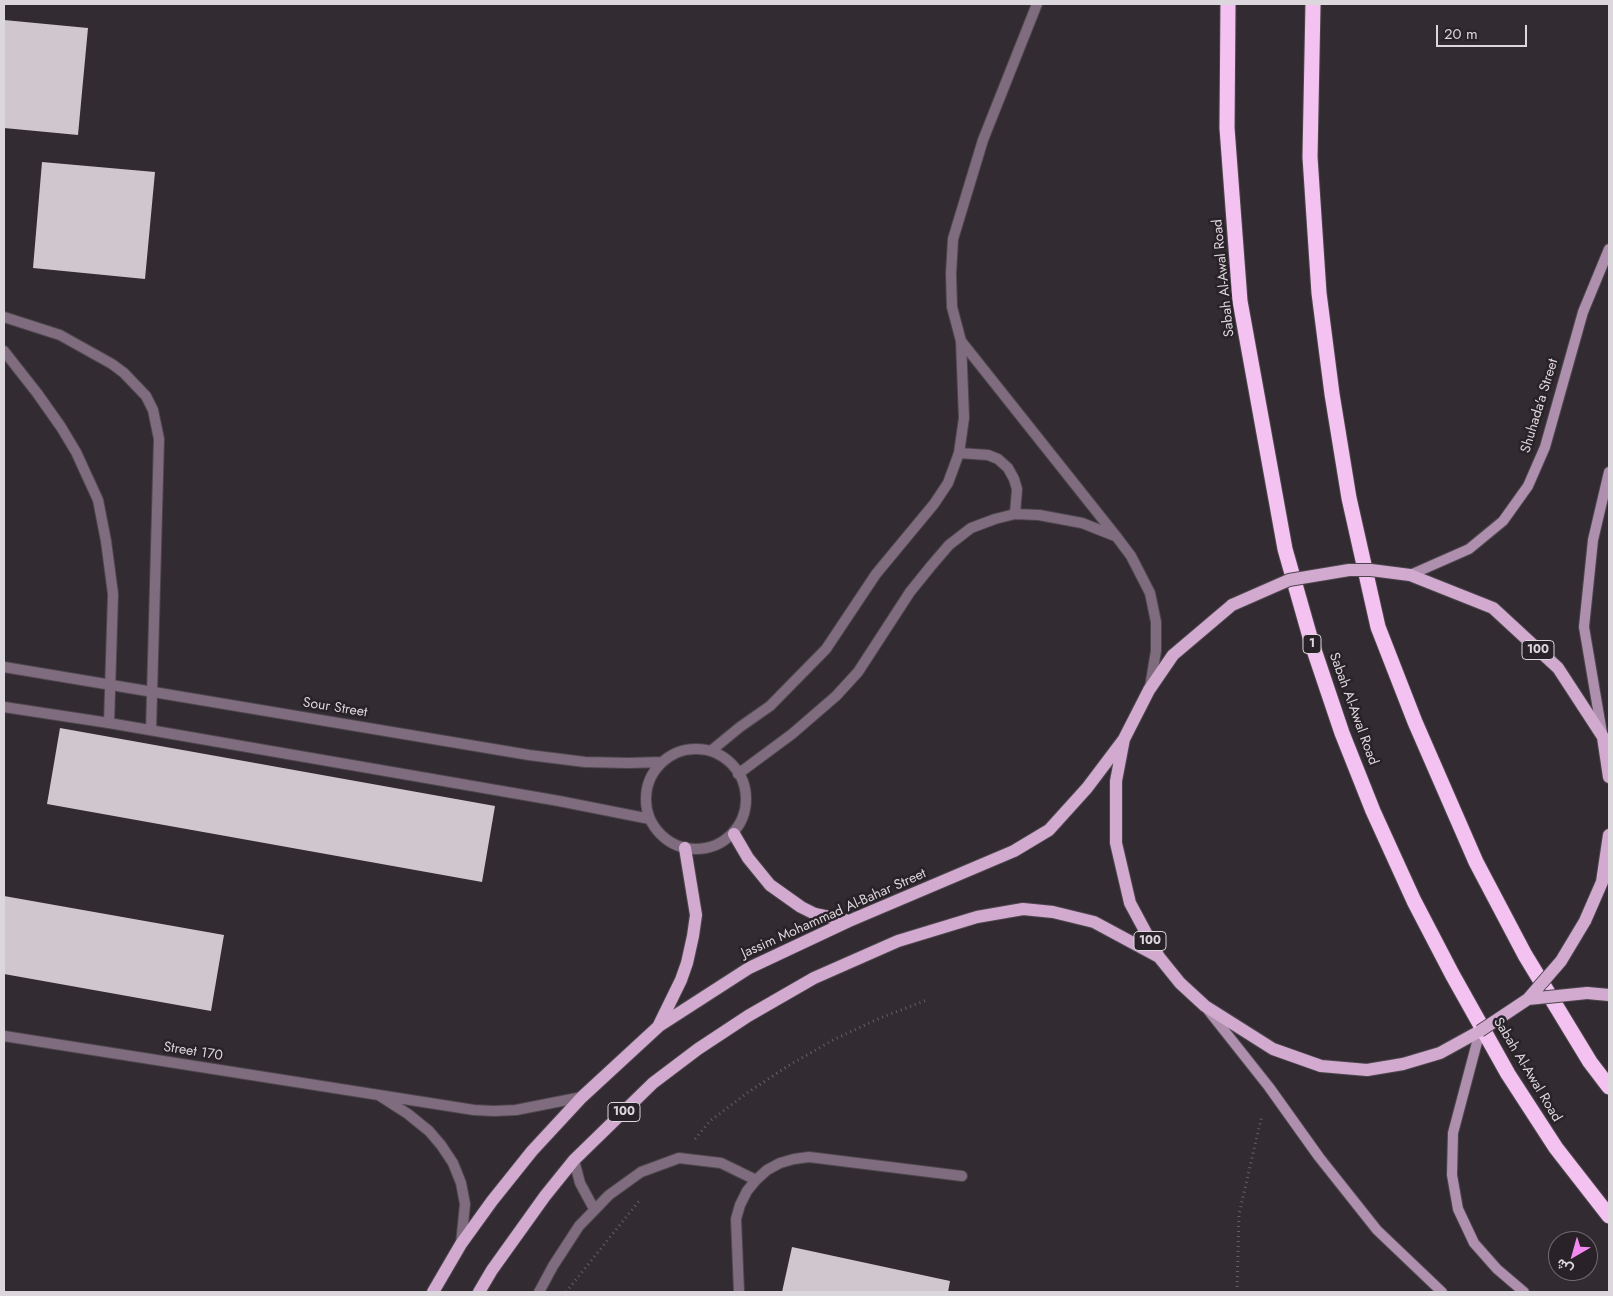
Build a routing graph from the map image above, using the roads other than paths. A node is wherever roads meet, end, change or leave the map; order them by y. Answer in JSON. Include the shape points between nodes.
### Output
{"nodes":[{"id":1,"x":1037,"y":4,"type":"edge"},
{"id":2,"x":1228,"y":4,"type":"edge"},
{"id":3,"x":1313,"y":4,"type":"edge"},
{"id":4,"x":1609,"y":249,"type":"edge"},
{"id":5,"x":4,"y":316,"type":"edge"},
{"id":6,"x":961,"y":341,"type":"junction"},
{"id":7,"x":4,"y":351,"type":"edge"},
{"id":8,"x":959,"y":453,"type":"junction"},
{"id":9,"x":1609,"y":472,"type":"edge"},
{"id":10,"x":1015,"y":514,"type":"junction"},
{"id":11,"x":1116,"y":536,"type":"junction"},
{"id":12,"x":1410,"y":575,"type":"junction"},
{"id":13,"x":4,"y":667,"type":"edge"},
{"id":14,"x":111,"y":684,"type":"junction"},
{"id":15,"x":1149,"y":690,"type":"junction"},
{"id":16,"x":152,"y":692,"type":"junction"},
{"id":17,"x":4,"y":707,"type":"edge"},
{"id":18,"x":109,"y":722,"type":"junction"},
{"id":19,"x":150,"y":730,"type":"junction"},
{"id":20,"x":1603,"y":737,"type":"junction"},
{"id":21,"x":1124,"y":739,"type":"junction"},
{"id":22,"x":712,"y":750,"type":"junction"},
{"id":23,"x":662,"y":762,"type":"junction"},
{"id":24,"x":738,"y":774,"type":"junction"},
{"id":25,"x":1609,"y":777,"type":"edge"},
{"id":26,"x":650,"y":819,"type":"junction"},
{"id":27,"x":734,"y":834,"type":"junction"},
{"id":28,"x":1609,"y":835,"type":"edge"},
{"id":29,"x":685,"y":848,"type":"junction"},
{"id":30,"x":849,"y":921,"type":"junction"},
{"id":31,"x":1159,"y":957,"type":"junction"},
{"id":32,"x":1609,"y":995,"type":"edge"},
{"id":33,"x":1528,"y":999,"type":"junction"},
{"id":34,"x":1205,"y":1006,"type":"junction"},
{"id":35,"x":659,"y":1026,"type":"junction"},
{"id":36,"x":1480,"y":1031,"type":"junction"},
{"id":37,"x":4,"y":1036,"type":"edge"},
{"id":38,"x":1609,"y":1087,"type":"edge"},
{"id":39,"x":377,"y":1095,"type":"junction"},
{"id":40,"x":582,"y":1097,"type":"junction"},
{"id":41,"x":574,"y":1160,"type":"junction"},
{"id":42,"x":962,"y":1176,"type":"dead end"},
{"id":43,"x":756,"y":1180,"type":"junction"},
{"id":44,"x":594,"y":1209,"type":"junction"},
{"id":45,"x":1609,"y":1216,"type":"edge"},
{"id":46,"x":461,"y":1244,"type":"junction"},
{"id":47,"x":433,"y":1292,"type":"edge"},
{"id":48,"x":479,"y":1292,"type":"edge"},
{"id":49,"x":539,"y":1292,"type":"edge"},
{"id":50,"x":739,"y":1292,"type":"edge"},
{"id":51,"x":1442,"y":1292,"type":"edge"},
{"id":52,"x":1524,"y":1292,"type":"edge"}],
"edges":[{"from":1,"to":6,"type":"street","via":[[983,140],[953,239],[952,307]]},
{"from":2,"to":45,"type":"highway","name":"Sabah Al-Awal Road","number":"1","via":[[1227,128],[1240,301],[1285,549],[1312,644],[1366,793],[1422,918],[1508,1074],[1556,1148]]},
{"from":3,"to":38,"type":"highway","via":[[1310,157],[1319,293],[1349,498],[1378,626],[1415,722],[1476,862],[1525,955],[1590,1062]]},
{"from":4,"to":12,"type":"main road","name":"Shuhada'a Street","via":[[1582,312],[1545,447],[1528,486],[1503,521],[1469,549]]},
{"from":5,"to":16,"type":"street","via":[[60,336],[112,364],[146,396],[153,410],[159,439]]},
{"from":6,"to":8,"type":"street","via":[[964,418]]},
{"from":6,"to":11,"type":"street"},
{"from":7,"to":14,"type":"street","via":[[61,427],[98,500],[113,594]]},
{"from":8,"to":10,"type":"street","via":[[988,455],[1008,468],[1017,489]]},
{"from":8,"to":22,"type":"street","via":[[948,483],[934,504],[876,574],[826,649],[770,706]]},
{"from":9,"to":20,"type":"main road","via":[[1593,540],[1584,627]]},
{"from":10,"to":11,"type":"street","via":[[1039,514],[1082,523]]},
{"from":10,"to":24,"type":"street","via":[[971,528],[949,545],[910,592],[858,672],[836,696]]},
{"from":11,"to":15,"type":"street","via":[[1150,593],[1156,622],[1156,651]]},
{"from":12,"to":15,"type":"main road","number":"100","bridge":true,"via":[[1349,570],[1289,580],[1232,605],[1173,655]]},
{"from":12,"to":20,"type":"main road","number":"100","via":[[1493,608],[1558,668]]},
{"from":13,"to":14,"type":"street","name":"Sour Street"},
{"from":14,"to":16,"type":"street","name":"Sour Street"},
{"from":14,"to":18,"type":"street"},
{"from":15,"to":21,"type":"main road","number":"100"},
{"from":16,"to":19,"type":"street"},
{"from":16,"to":23,"type":"street","name":"Sour Street","via":[[529,755],[586,762]]},
{"from":17,"to":18,"type":"street"},
{"from":18,"to":19,"type":"street"},
{"from":19,"to":26,"type":"street"},
{"from":20,"to":25,"type":"main road","number":"100"},
{"from":21,"to":30,"type":"main road","name":"Jassim Mohammad Al-Bahar Street","number":"100","via":[[1087,788],[1049,830],[1014,851]]},
{"from":21,"to":31,"type":"main road","number":"100","via":[[1116,781],[1116,843],[1130,903]]},
{"from":22,"to":23,"type":"street","via":[[682,751]]},
{"from":22,"to":24,"type":"street"},
{"from":23,"to":26,"type":"street","via":[[652,774],[647,788],[646,804]]},
{"from":24,"to":27,"type":"street","via":[[746,802]]},
{"from":26,"to":29,"type":"street","via":[[670,842]]},
{"from":27,"to":29,"type":"street","via":[[714,846]]},
{"from":27,"to":30,"type":"main road","via":[[770,885],[815,914]]},
{"from":28,"to":33,"type":"main road","number":"100","bridge":true,"via":[[1602,882],[1586,921],[1561,961]]},
{"from":29,"to":35,"type":"main road","via":[[695,908],[693,936],[681,980]]},
{"from":30,"to":35,"type":"main road","name":"Jassim Mohammad Al-Bahar Street","number":"100","via":[[749,968]]},
{"from":31,"to":34,"type":"main road","number":"100"},
{"from":31,"to":41,"type":"main road","number":"100","via":[[1094,922],[1053,912],[1023,910],[977,917],[898,942],[814,978],[698,1049],[653,1083]]},
{"from":32,"to":33,"type":"main road","bridge":true,"via":[[1587,993]]},
{"from":33,"to":36,"type":"main road","number":"100","bridge":true},
{"from":34,"to":36,"type":"main road","number":"100","via":[[1273,1049],[1321,1066],[1367,1070],[1403,1064],[1440,1053]]},
{"from":34,"to":51,"type":"main road","via":[[1377,1230]]},
{"from":35,"to":40,"type":"main road","name":"Jassim Mohammad Al-Bahar Street","number":"100"},
{"from":36,"to":52,"type":"main road","name":"Sabah Al-Awal Road","via":[[1453,1133],[1452,1175],[1458,1209],[1474,1243]]},
{"from":37,"to":39,"type":"street","name":"Street 170"},
{"from":39,"to":40,"type":"street","name":"Street 170","via":[[494,1111]]},
{"from":39,"to":46,"type":"street","name":"Street 170","via":[[429,1131],[453,1163],[465,1204]]},
{"from":40,"to":46,"type":"main road","name":"Jassim Mohammad Al-Bahar Street","number":"100","via":[[532,1151]]},
{"from":41,"to":44,"type":"street","via":[[580,1183]]},
{"from":41,"to":48,"type":"main road","number":"100","via":[[545,1196]]},
{"from":42,"to":43,"type":"street","via":[[809,1157],[780,1163]]},
{"from":43,"to":44,"type":"street","via":[[721,1163],[679,1158],[641,1172]]},
{"from":43,"to":50,"type":"street","via":[[740,1204],[736,1219]]},
{"from":44,"to":49,"type":"street","via":[[579,1226]]},
{"from":46,"to":47,"type":"main road","name":"Jassim Mohammad Al-Bahar Street","number":"100"}]}
